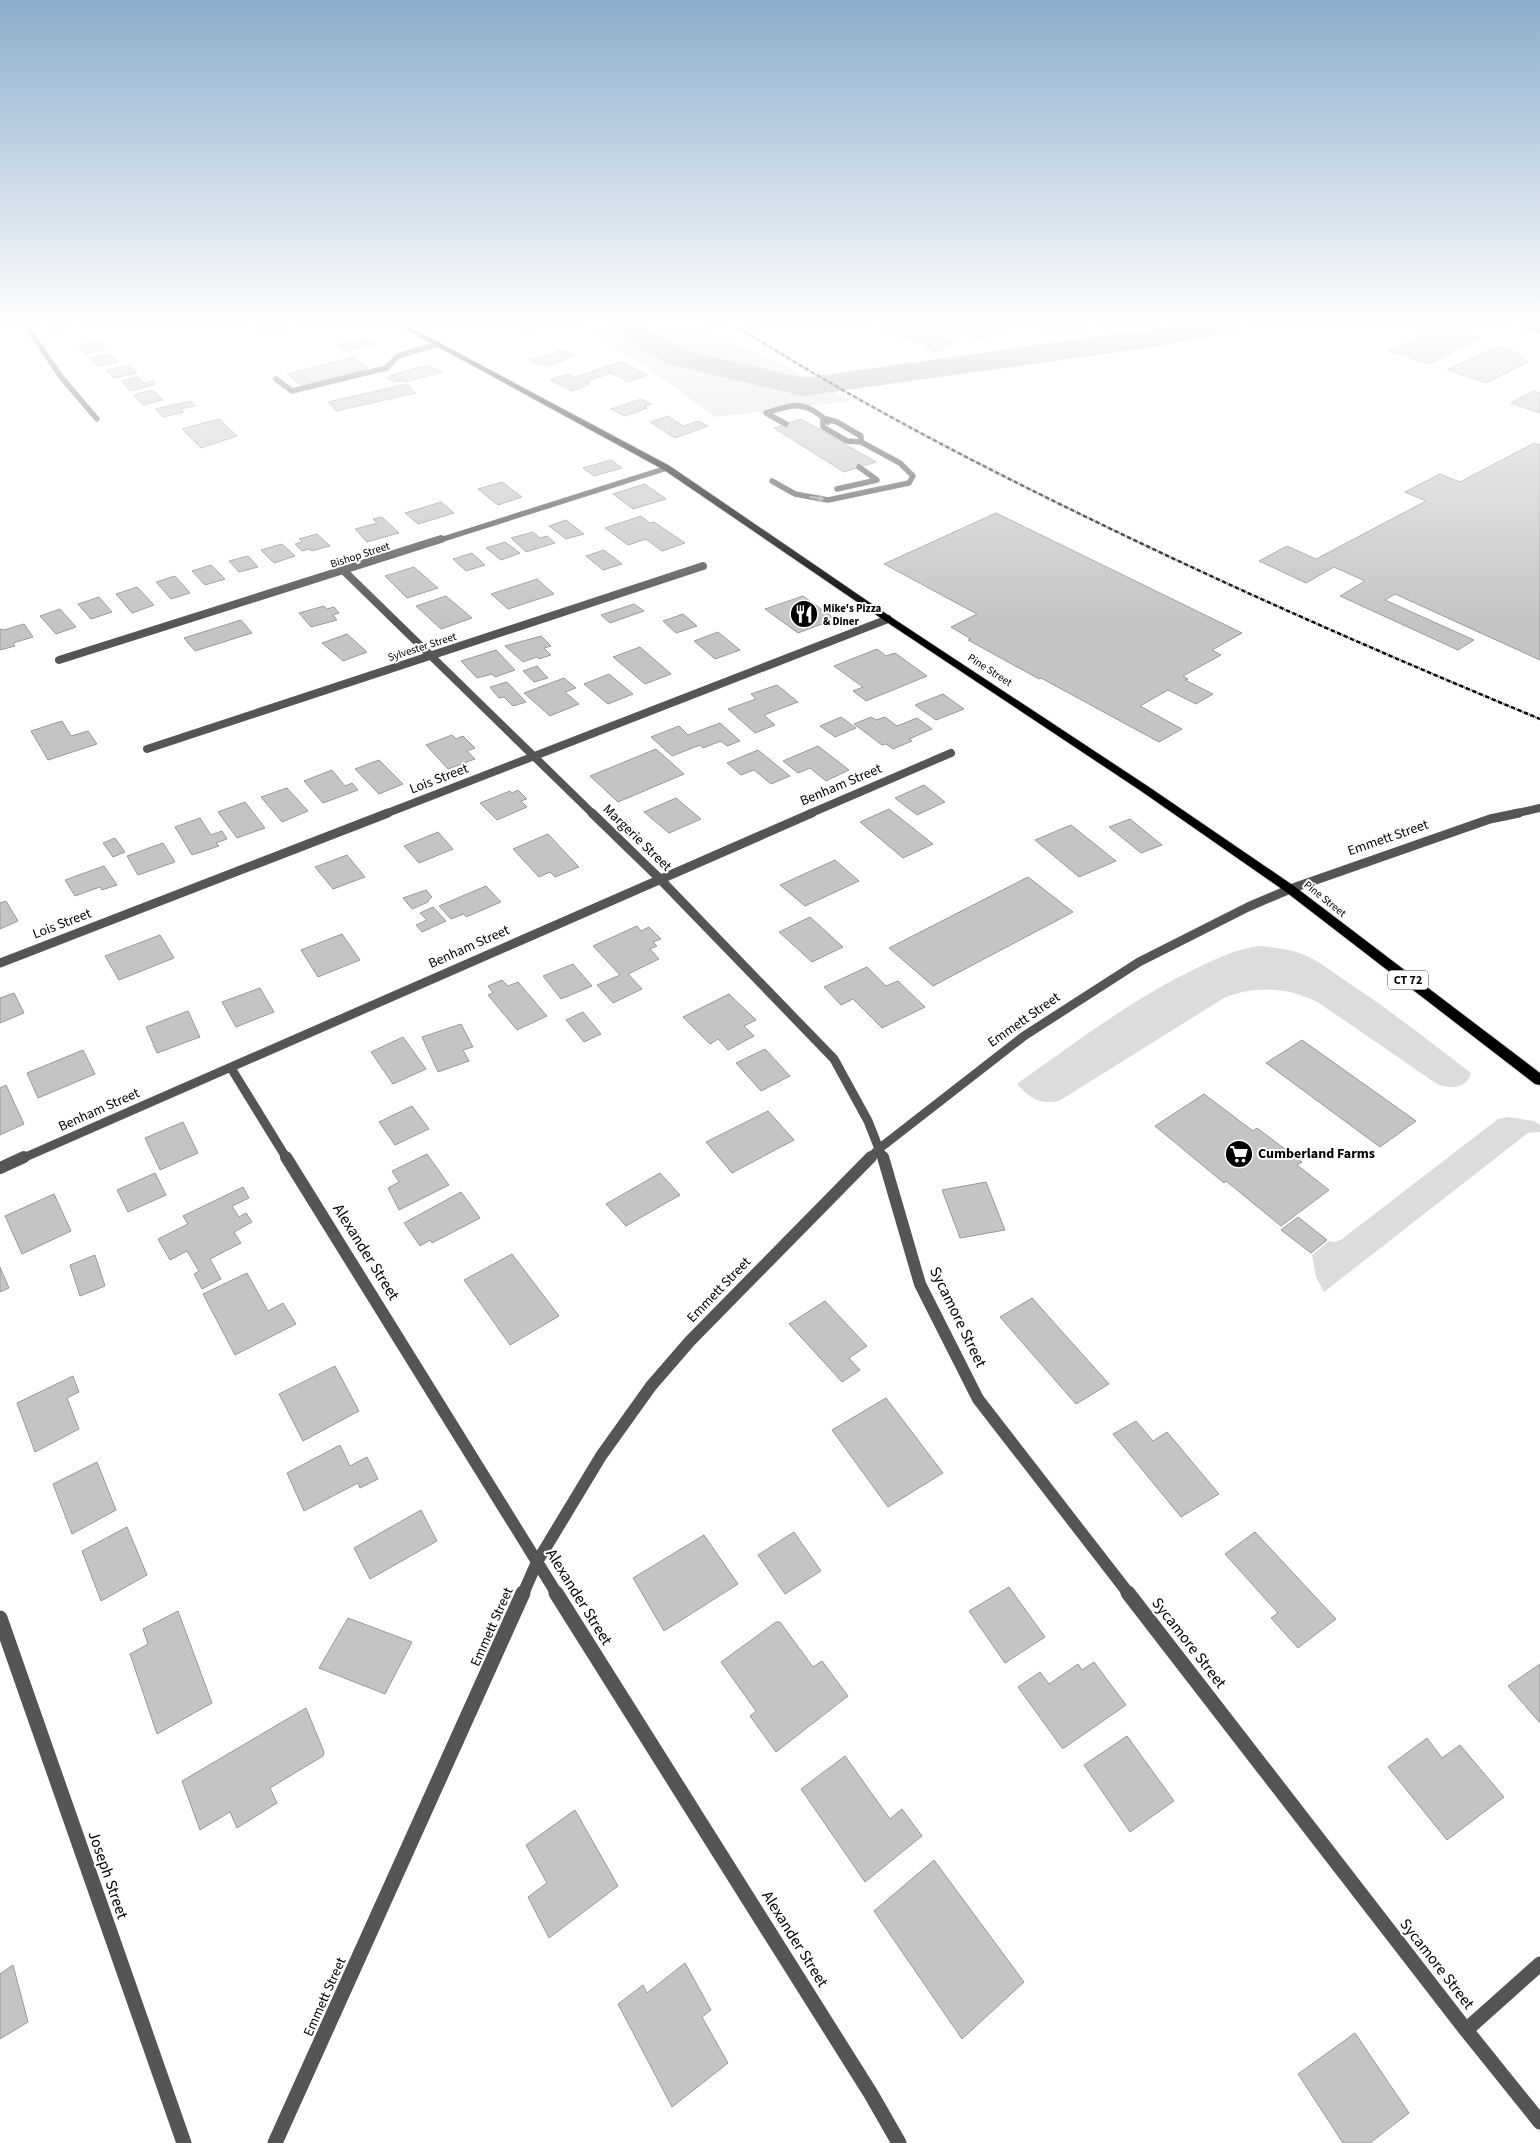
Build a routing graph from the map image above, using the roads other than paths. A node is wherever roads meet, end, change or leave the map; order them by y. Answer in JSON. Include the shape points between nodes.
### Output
{"nodes":[{"id":1,"x":586,"y":424,"type":"edge"},
{"id":2,"x":823,"y":424,"type":"edge"},
{"id":3,"x":840,"y":424,"type":"edge"},
{"id":4,"x":861,"y":442,"type":"junction"},
{"id":5,"x":859,"y":467,"type":"dead end"},
{"id":6,"x":667,"y":468,"type":"junction"},
{"id":7,"x":772,"y":481,"type":"dead end"},
{"id":8,"x":837,"y":489,"type":"dead end"},
{"id":9,"x":703,"y":566,"type":"dead end"},
{"id":10,"x":344,"y":571,"type":"junction"},
{"id":11,"x":888,"y":619,"type":"junction"},
{"id":12,"x":432,"y":655,"type":"junction"},
{"id":13,"x":59,"y":660,"type":"dead end"},
{"id":14,"x":147,"y":749,"type":"dead end"},
{"id":15,"x":951,"y":753,"type":"dead end"},
{"id":16,"x":534,"y":757,"type":"junction"},
{"id":17,"x":1540,"y":808,"type":"edge"},
{"id":18,"x":658,"y":878,"type":"junction"},
{"id":19,"x":1290,"y":889,"type":"junction"},
{"id":20,"x":0,"y":963,"type":"edge"},
{"id":21,"x":231,"y":1068,"type":"junction"},
{"id":22,"x":1540,"y":1080,"type":"edge"},
{"id":23,"x":880,"y":1148,"type":"junction"},
{"id":24,"x":0,"y":1168,"type":"edge"},
{"id":25,"x":538,"y":1562,"type":"junction"},
{"id":26,"x":0,"y":1618,"type":"edge"},
{"id":27,"x":1540,"y":1964,"type":"edge"},
{"id":28,"x":1466,"y":2030,"type":"junction"},
{"id":29,"x":1540,"y":2122,"type":"edge"},
{"id":30,"x":184,"y":2143,"type":"edge"},
{"id":31,"x":276,"y":2143,"type":"edge"},
{"id":32,"x":899,"y":2143,"type":"edge"}],
"edges":[{"from":1,"to":6,"type":"highway","name":"Pine Street","number":"CT 72"},
{"from":2,"to":4,"type":"street","via":[[847,440]]},
{"from":3,"to":4,"type":"street","via":[[861,436]]},
{"from":7,"to":4,"type":"street","one_way":true,"via":[[795,494],[828,500],[909,483],[913,476],[900,463]]},
{"from":5,"to":8,"type":"street","via":[[877,480]]},
{"from":6,"to":10,"type":"street","name":"Bishop Street"},
{"from":6,"to":11,"type":"highway","name":"Pine Street","number":"CT 72"},
{"from":9,"to":12,"type":"street","name":"Sylvester Street"},
{"from":10,"to":12,"type":"street","name":"Margerie Street"},
{"from":10,"to":13,"type":"street","name":"Bishop Street"},
{"from":11,"to":16,"type":"street","name":"Lois Street"},
{"from":11,"to":19,"type":"highway","name":"Pine Street","number":"CT 72"},
{"from":12,"to":14,"type":"street","name":"Sylvester Street"},
{"from":12,"to":16,"type":"street","name":"Margerie Street"},
{"from":15,"to":18,"type":"street","name":"Benham Street"},
{"from":16,"to":18,"type":"street","name":"Margerie Street"},
{"from":16,"to":20,"type":"street","name":"Lois Street"},
{"from":17,"to":19,"type":"street","name":"Emmett Street","via":[[1490,819]]},
{"from":18,"to":21,"type":"street","name":"Benham Street"},
{"from":18,"to":23,"type":"street","name":"Margerie Street","via":[[834,1059]]},
{"from":19,"to":22,"type":"highway","name":"Pine Street","number":"CT 72"},
{"from":19,"to":23,"type":"street","name":"Emmett Street","via":[[1139,962],[1024,1036]]},
{"from":21,"to":24,"type":"street","name":"Benham Street"},
{"from":21,"to":25,"type":"street","name":"Alexander Street"},
{"from":23,"to":25,"type":"street","name":"Emmett Street","via":[[690,1341],[652,1386],[601,1456]]},
{"from":23,"to":28,"type":"street","name":"Sycamore Street","via":[[920,1284],[978,1399]]},
{"from":25,"to":31,"type":"street","name":"Emmett Street"},
{"from":25,"to":32,"type":"street","name":"Alexander Street"},
{"from":26,"to":30,"type":"street","name":"Joseph Street"},
{"from":27,"to":28,"type":"street"},
{"from":28,"to":29,"type":"street","name":"Sycamore Street"}]}
